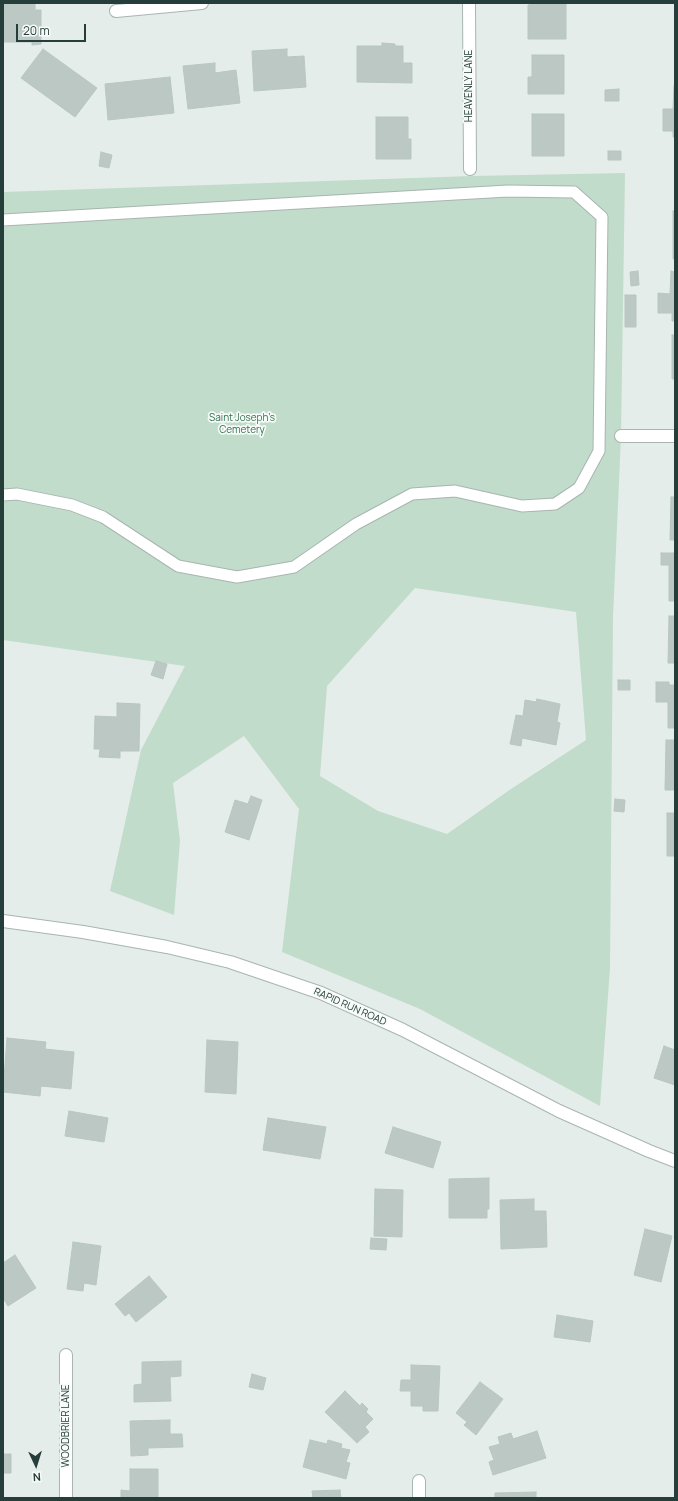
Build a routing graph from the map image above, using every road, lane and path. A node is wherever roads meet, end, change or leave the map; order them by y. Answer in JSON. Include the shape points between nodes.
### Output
{"nodes":[{"id":1,"x":202,"y":3,"type":"edge"},
{"id":2,"x":469,"y":3,"type":"edge"},
{"id":3,"x":116,"y":11,"type":"dead end"},
{"id":4,"x":470,"y":169,"type":"dead end"},
{"id":5,"x":3,"y":220,"type":"edge"},
{"id":6,"x":621,"y":436,"type":"dead end"},
{"id":7,"x":675,"y":436,"type":"edge"},
{"id":8,"x":3,"y":495,"type":"edge"},
{"id":9,"x":3,"y":922,"type":"edge"},
{"id":10,"x":675,"y":1160,"type":"edge"},
{"id":11,"x":66,"y":1354,"type":"dead end"},
{"id":12,"x":419,"y":1481,"type":"dead end"},
{"id":13,"x":66,"y":1498,"type":"edge"},
{"id":14,"x":419,"y":1498,"type":"edge"}],
"edges":[{"from":1,"to":3,"type":"street"},
{"from":2,"to":4,"type":"street","name":"HEAVENLY LANE"},
{"from":5,"to":8,"type":"lane","via":[[508,191],[574,192],[602,217],[599,451],[579,488],[555,504],[522,506],[455,491],[412,494],[356,524],[294,567],[237,577],[178,566],[103,517],[72,505],[17,494]]},
{"from":6,"to":7,"type":"street"},
{"from":9,"to":10,"type":"street","name":"RAPID RUN ROAD","via":[[83,932],[167,947],[230,962],[321,993],[403,1030],[559,1111]]},
{"from":11,"to":13,"type":"street","name":"WOODBRIER LANE"},
{"from":12,"to":14,"type":"street"}]}
